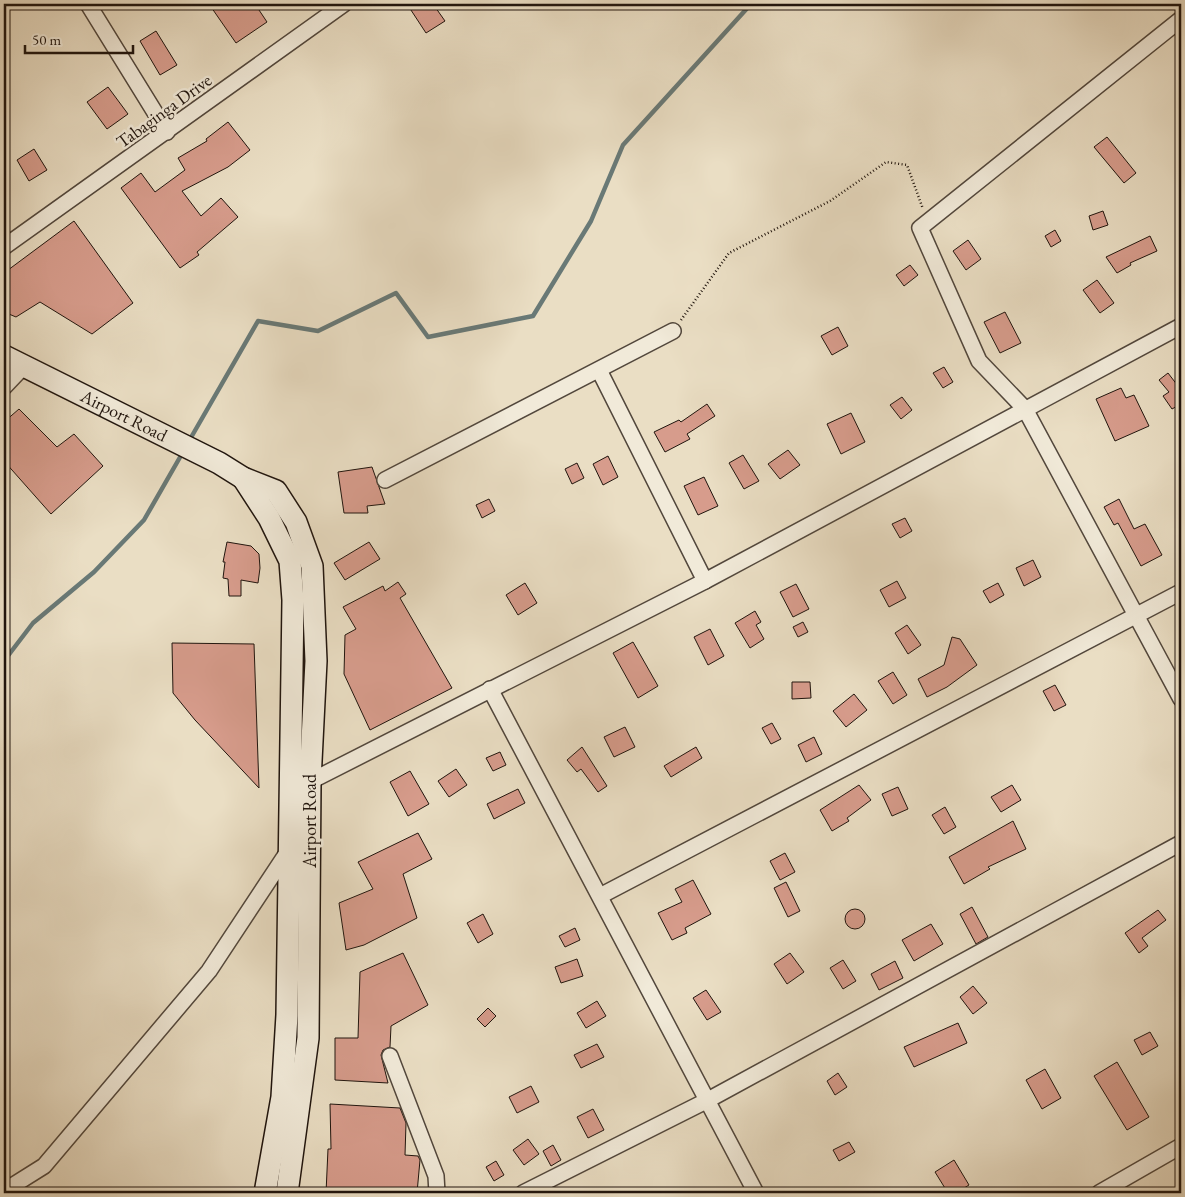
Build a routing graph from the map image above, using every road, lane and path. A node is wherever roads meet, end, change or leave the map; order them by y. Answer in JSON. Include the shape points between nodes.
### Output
{"nodes":[{"id":1,"x":88,"y":4,"type":"edge"},
{"id":2,"x":344,"y":4,"type":"edge"},
{"id":3,"x":1181,"y":20,"type":"edge"},
{"id":4,"x":167,"y":132,"type":"junction"},
{"id":5,"x":927,"y":222,"type":"junction"},
{"id":6,"x":4,"y":247,"type":"edge"},
{"id":7,"x":1181,"y":326,"type":"edge"},
{"id":8,"x":673,"y":331,"type":"joint"},
{"id":9,"x":4,"y":356,"type":"edge"},
{"id":10,"x":24,"y":366,"type":"junction"},
{"id":11,"x":600,"y":370,"type":"junction"},
{"id":12,"x":4,"y":387,"type":"edge"},
{"id":13,"x":1025,"y":410,"type":"junction"},
{"id":14,"x":242,"y":478,"type":"junction"},
{"id":15,"x":385,"y":480,"type":"dead end"},
{"id":16,"x":705,"y":581,"type":"junction"},
{"id":17,"x":1181,"y":592,"type":"edge"},
{"id":18,"x":1136,"y":616,"type":"junction"},
{"id":19,"x":490,"y":689,"type":"junction"},
{"id":20,"x":1181,"y":699,"type":"edge"},
{"id":21,"x":310,"y":781,"type":"junction"},
{"id":22,"x":291,"y":792,"type":"junction"},
{"id":23,"x":311,"y":818,"type":"junction"},
{"id":24,"x":1181,"y":843,"type":"edge"},
{"id":25,"x":290,"y":850,"type":"junction"},
{"id":26,"x":600,"y":896,"type":"junction"},
{"id":27,"x":390,"y":1056,"type":"dead end"},
{"id":28,"x":708,"y":1100,"type":"junction"},
{"id":29,"x":1181,"y":1146,"type":"edge"},
{"id":30,"x":4,"y":1191,"type":"edge"},
{"id":31,"x":265,"y":1193,"type":"edge"},
{"id":32,"x":286,"y":1193,"type":"edge"},
{"id":33,"x":437,"y":1193,"type":"edge"},
{"id":34,"x":523,"y":1193,"type":"edge"},
{"id":35,"x":756,"y":1193,"type":"edge"},
{"id":36,"x":1099,"y":1193,"type":"edge"}],
"edges":[{"from":1,"to":4,"type":"street"},
{"from":2,"to":4,"type":"street","name":"Tabaginga Drive"},
{"from":3,"to":5,"type":"street"},
{"from":4,"to":6,"type":"street","name":"Tabaginga Drive"},
{"from":5,"to":8,"type":"path","via":[[907,164],[886,162],[830,201],[729,253]]},
{"from":5,"to":13,"type":"street","via":[[920,228],[979,361]]},
{"from":7,"to":13,"type":"street"},
{"from":8,"to":11,"type":"street"},
{"from":9,"to":10,"type":"street","name":"Airport Road"},
{"from":10,"to":12,"type":"street"},
{"from":10,"to":14,"type":"street","name":"Airport Road","via":[[219,463]]},
{"from":11,"to":15,"type":"street"},
{"from":11,"to":16,"type":"street"},
{"from":13,"to":16,"type":"street"},
{"from":13,"to":18,"type":"street"},
{"from":14,"to":21,"type":"street","name":"Airport Road","via":[[276,491],[296,522],[312,566],[316,661]]},
{"from":14,"to":22,"type":"street","name":"Airport Road","via":[[269,518],[290,561],[294,600]]},
{"from":16,"to":19,"type":"street"},
{"from":17,"to":18,"type":"street"},
{"from":18,"to":20,"type":"street"},
{"from":18,"to":26,"type":"street"},
{"from":19,"to":21,"type":"street"},
{"from":19,"to":26,"type":"street"},
{"from":21,"to":22,"type":"street"},
{"from":21,"to":23,"type":"street","name":"Airport Road"},
{"from":22,"to":25,"type":"street","name":"Airport Road"},
{"from":23,"to":25,"type":"street"},
{"from":23,"to":32,"type":"street","name":"Airport Road","via":[[308,1038]]},
{"from":24,"to":28,"type":"street"},
{"from":25,"to":30,"type":"street","via":[[203,978],[44,1166]]},
{"from":25,"to":31,"type":"street","name":"Airport Road","via":[[282,1097]]},
{"from":26,"to":28,"type":"street"},
{"from":27,"to":33,"type":"street","via":[[436,1176]]},
{"from":28,"to":34,"type":"street"},
{"from":28,"to":35,"type":"street"},
{"from":29,"to":36,"type":"street"}]}
